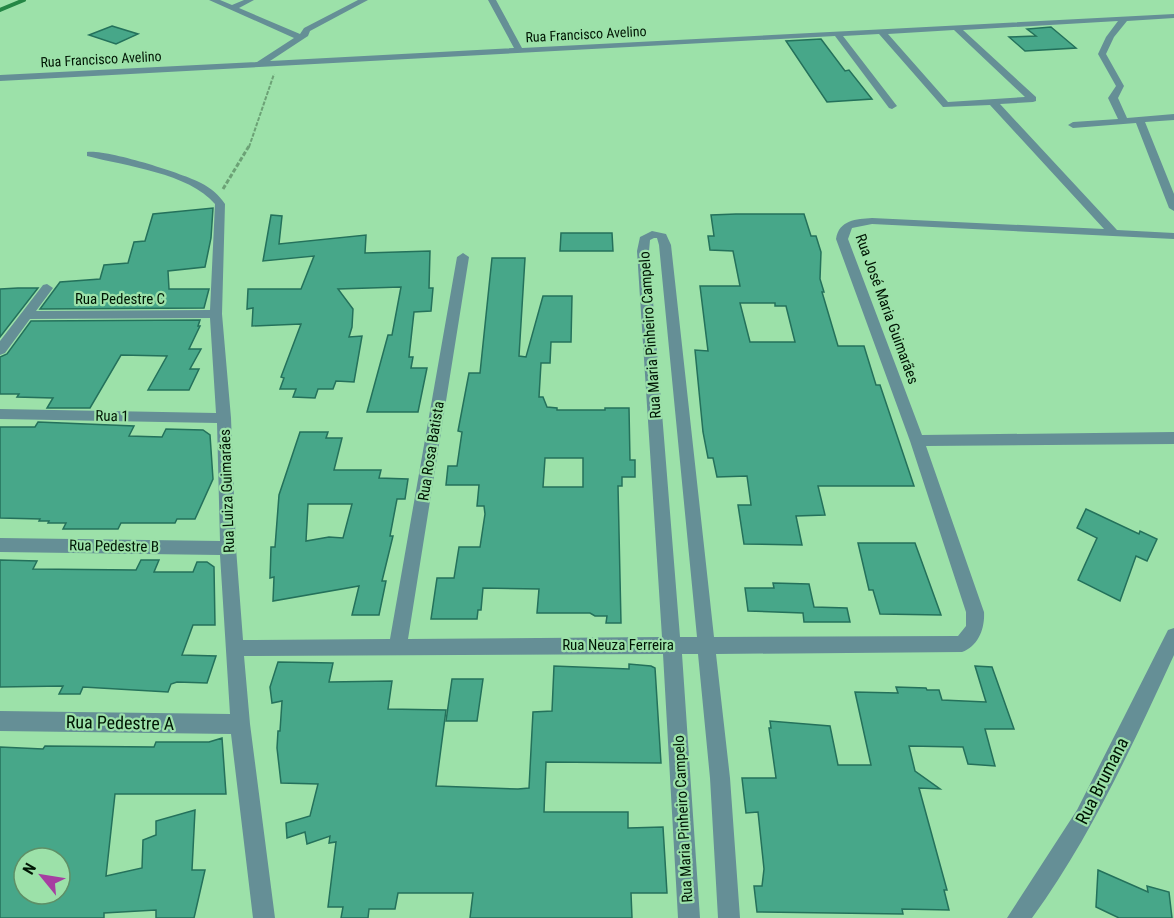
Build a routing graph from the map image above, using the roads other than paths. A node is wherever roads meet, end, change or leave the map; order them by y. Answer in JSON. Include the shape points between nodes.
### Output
{"nodes":[{"id":1,"x":213,"y":0,"type":"edge"},
{"id":2,"x":250,"y":0,"type":"edge"},
{"id":3,"x":364,"y":0,"type":"edge"},
{"id":4,"x":375,"y":0,"type":"edge"},
{"id":5,"x":492,"y":0,"type":"edge"},
{"id":6,"x":232,"y":8,"type":"junction"},
{"id":7,"x":1174,"y":16,"type":"edge"},
{"id":8,"x":1124,"y":20,"type":"junction"},
{"id":9,"x":957,"y":28,"type":"junction"},
{"id":10,"x":882,"y":32,"type":"junction"},
{"id":11,"x":838,"y":35,"type":"junction"},
{"id":12,"x":303,"y":36,"type":"junction"},
{"id":13,"x":520,"y":51,"type":"junction"},
{"id":14,"x":260,"y":63,"type":"junction"},
{"id":15,"x":0,"y":78,"type":"edge"},
{"id":16,"x":993,"y":102,"type":"junction"},
{"id":17,"x":892,"y":106,"type":"dead end"},
{"id":18,"x":1174,"y":117,"type":"edge"},
{"id":19,"x":1139,"y":119,"type":"junction"},
{"id":20,"x":1124,"y":121,"type":"junction"},
{"id":21,"x":1073,"y":125,"type":"dead end"},
{"id":22,"x":91,"y":154,"type":"dead end"},
{"id":23,"x":1174,"y":208,"type":"edge"},
{"id":24,"x":1114,"y":233,"type":"junction"},
{"id":25,"x":1174,"y":236,"type":"edge"},
{"id":26,"x":463,"y":257,"type":"dead end"},
{"id":27,"x":47,"y":288,"type":"dead end"},
{"id":28,"x":216,"y":314,"type":"junction"},
{"id":29,"x":26,"y":315,"type":"junction"},
{"id":30,"x":0,"y":350,"type":"edge"},
{"id":31,"x":654,"y":392,"type":"junction"},
{"id":32,"x":680,"y":392,"type":"junction"},
{"id":33,"x":0,"y":414,"type":"edge"},
{"id":34,"x":224,"y":418,"type":"junction"},
{"id":35,"x":1174,"y":438,"type":"edge"},
{"id":36,"x":917,"y":441,"type":"junction"},
{"id":37,"x":0,"y":545,"type":"edge"},
{"id":38,"x":228,"y":548,"type":"junction"},
{"id":39,"x":975,"y":612,"type":"joint"},
{"id":40,"x":1174,"y":636,"type":"edge"},
{"id":41,"x":672,"y":645,"type":"junction"},
{"id":42,"x":705,"y":645,"type":"junction"},
{"id":43,"x":398,"y":646,"type":"junction"},
{"id":44,"x":236,"y":648,"type":"junction"},
{"id":45,"x":0,"y":721,"type":"edge"},
{"id":46,"x":240,"y":724,"type":"junction"},
{"id":47,"x":264,"y":918,"type":"edge"},
{"id":48,"x":689,"y":918,"type":"edge"},
{"id":49,"x":729,"y":918,"type":"edge"},
{"id":50,"x":1018,"y":918,"type":"edge"}],
"edges":[{"from":1,"to":6,"type":"street"},
{"from":2,"to":6,"type":"street"},
{"from":3,"to":12,"type":"street","via":[[307,30]]},
{"from":4,"to":12,"type":"street"},
{"from":5,"to":13,"type":"street"},
{"from":6,"to":12,"type":"street"},
{"from":7,"to":8,"type":"street","name":"Rua Francisco Avelino"},
{"from":8,"to":9,"type":"street","name":"Rua Francisco Avelino"},
{"from":8,"to":20,"type":"street","via":[[1102,54],[1120,86],[1113,98]]},
{"from":9,"to":10,"type":"street","name":"Rua Francisco Avelino"},
{"from":9,"to":16,"type":"street","via":[[1033,99]]},
{"from":10,"to":11,"type":"street","name":"Rua Francisco Avelino"},
{"from":10,"to":16,"type":"street","via":[[946,105]]},
{"from":11,"to":13,"type":"street","name":"Rua Francisco Avelino"},
{"from":11,"to":17,"type":"street"},
{"from":12,"to":14,"type":"street"},
{"from":13,"to":14,"type":"street","name":"Rua Francisco Avelino"},
{"from":14,"to":15,"type":"street","name":"Rua Francisco Avelino"},
{"from":16,"to":24,"type":"street"},
{"from":18,"to":19,"type":"street"},
{"from":19,"to":20,"type":"street"},
{"from":19,"to":23,"type":"street"},
{"from":20,"to":21,"type":"street"},
{"from":22,"to":28,"type":"street","name":"Rua Luiza Guimarães","via":[[184,179],[217,197],[220,204]]},
{"from":24,"to":25,"type":"street","name":"Rua José Maria Guimarães"},
{"from":24,"to":36,"type":"street","name":"Rua José Maria Guimarães","via":[[872,221],[845,228],[842,239]]},
{"from":26,"to":43,"type":"street","name":"Rua Rosa Batista"},
{"from":27,"to":29,"type":"street"},
{"from":28,"to":29,"type":"street","name":"Rua Pedestre C"},
{"from":28,"to":34,"type":"street","name":"Rua Luiza Guimarães"},
{"from":29,"to":30,"type":"street"},
{"from":31,"to":32,"type":"street"},
{"from":31,"to":32,"type":"street","name":"Rua Maria Pinheiro Campelo","via":[[643,242],[652,234],[662,236],[665,245]]},
{"from":31,"to":41,"type":"street","name":"Rua Maria Pinheiro Campelo"},
{"from":32,"to":42,"type":"street","name":"Rua Maria Pinheiro Campelo"},
{"from":33,"to":34,"type":"street","name":"Rua 1"},
{"from":34,"to":38,"type":"street","name":"Rua Luiza Guimarães"},
{"from":35,"to":36,"type":"street"},
{"from":36,"to":39,"type":"street","name":"Rua José Maria Guimarães"},
{"from":37,"to":38,"type":"street","name":"Rua Pedestre B"},
{"from":38,"to":44,"type":"street","name":"Rua Luiza Guimarães"},
{"from":39,"to":42,"type":"street","name":"Rua Neuza Ferreira","via":[[976,622],[969,638],[953,646]]},
{"from":40,"to":50,"type":"street","name":"Rua Brumana","via":[[1100,789],[1048,881]]},
{"from":41,"to":42,"type":"street","name":"Rua Neuza Ferreira"},
{"from":41,"to":43,"type":"street","name":"Rua Neuza Ferreira"},
{"from":41,"to":48,"type":"street","name":"Rua Maria Pinheiro Campelo"},
{"from":42,"to":49,"type":"street","name":"Rua Maria Pinheiro Campelo","via":[[720,778]]},
{"from":43,"to":44,"type":"street","name":"Rua Neuza Ferreira"},
{"from":44,"to":46,"type":"street","name":"Rua Luiza Guimarães"},
{"from":45,"to":46,"type":"street","name":"Rua Pedestre A"},
{"from":46,"to":47,"type":"street","name":"Rua Luiza Guimarães"}]}
